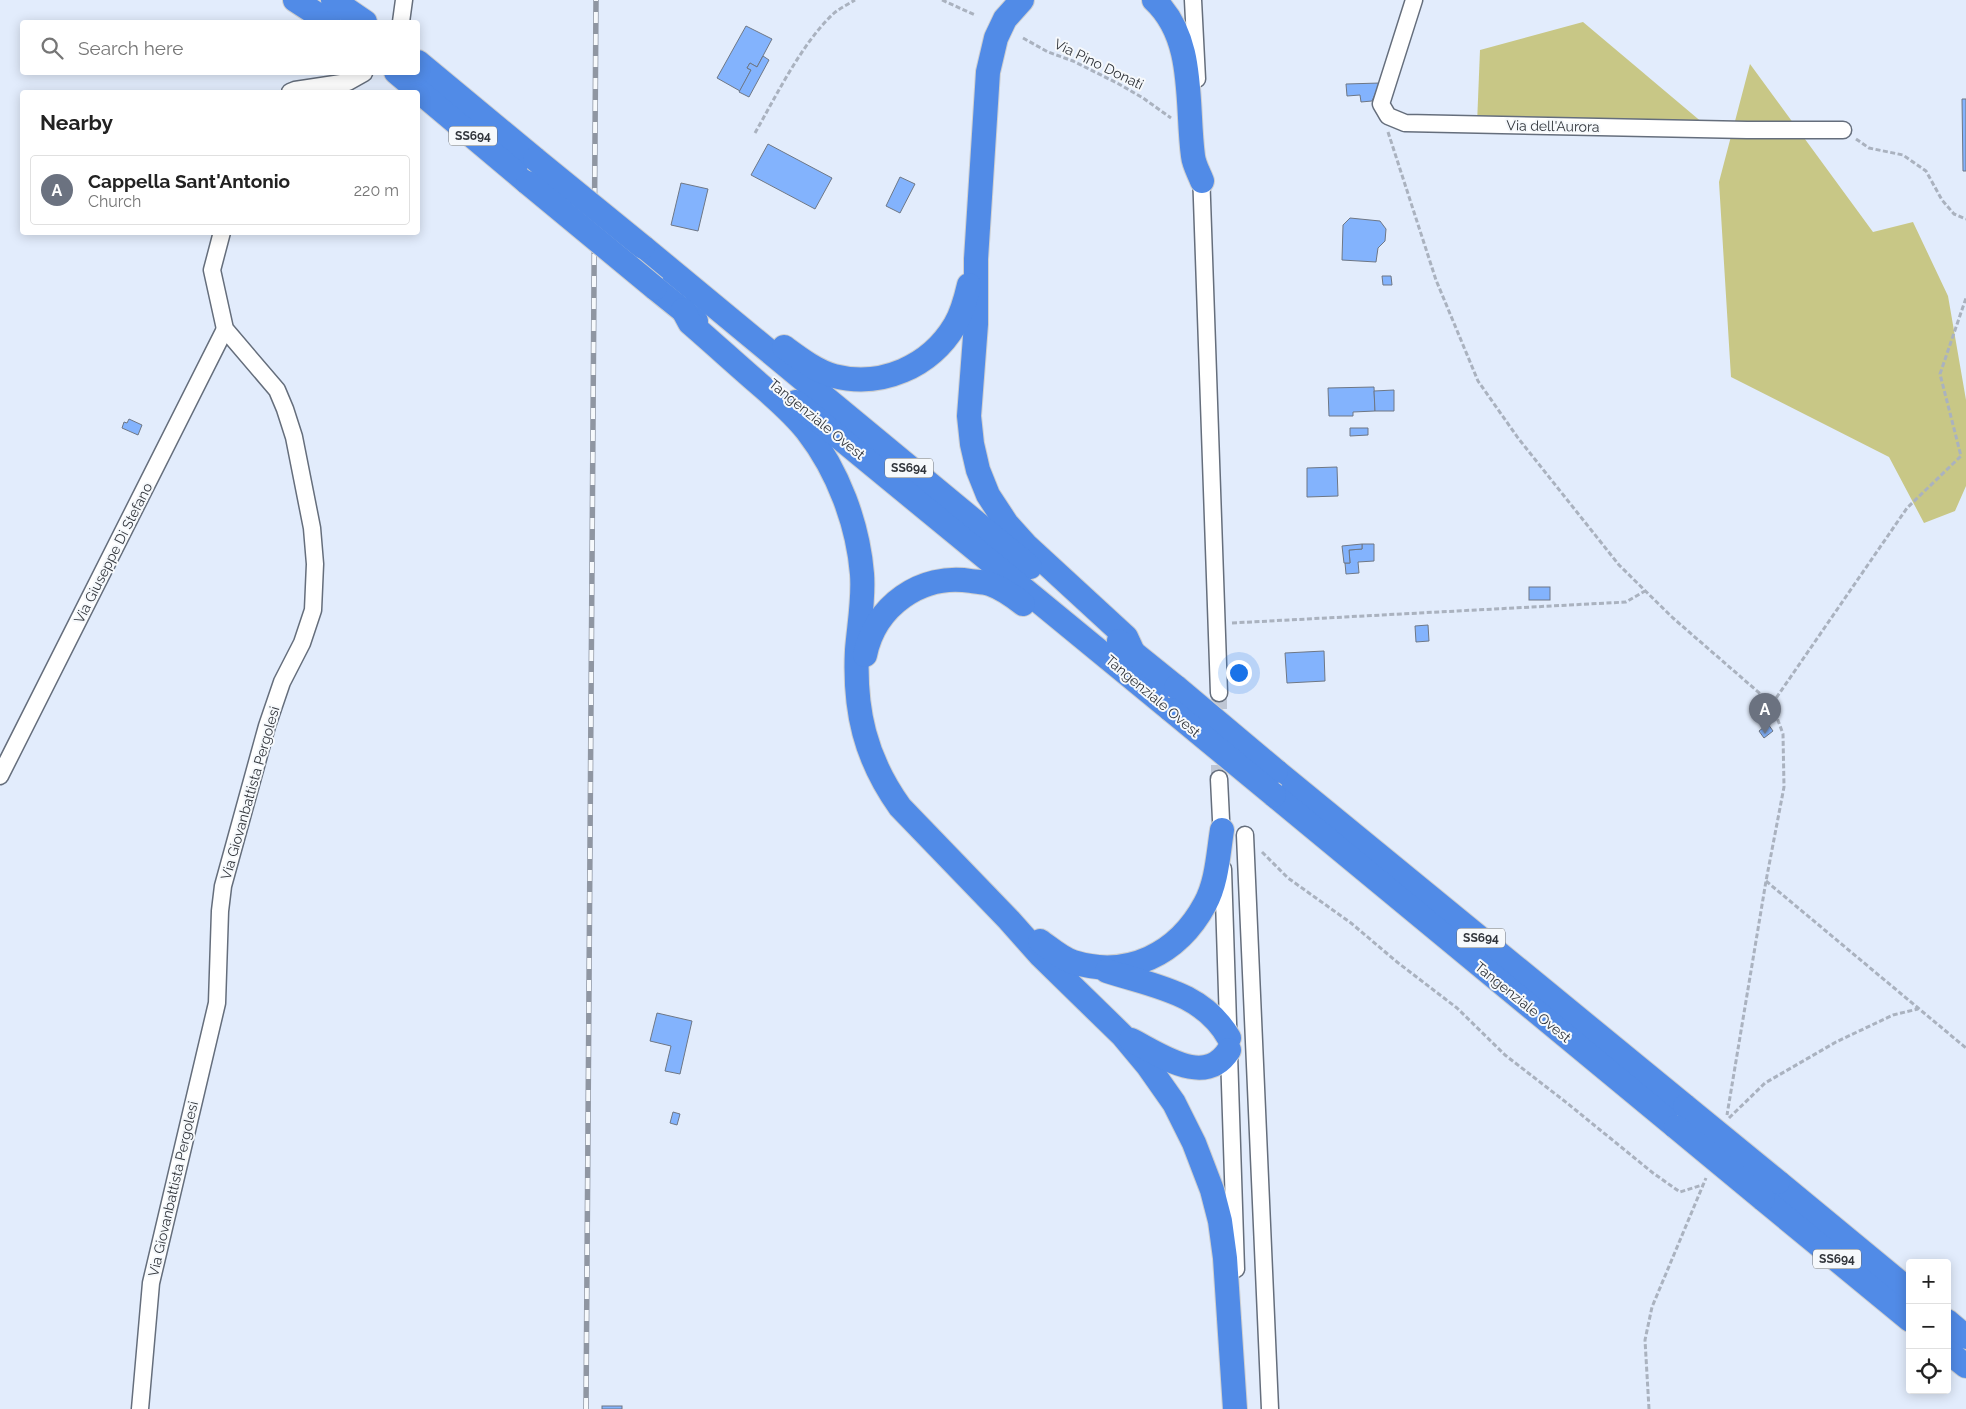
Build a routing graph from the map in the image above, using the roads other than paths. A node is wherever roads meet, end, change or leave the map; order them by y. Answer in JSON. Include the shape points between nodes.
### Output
{"nodes":[{"id":1,"x":295,"y":0,"type":"edge"},
{"id":2,"x":332,"y":0,"type":"edge"},
{"id":3,"x":404,"y":0,"type":"edge"},
{"id":4,"x":1022,"y":0,"type":"edge"},
{"id":5,"x":1154,"y":0,"type":"edge"},
{"id":6,"x":1193,"y":0,"type":"edge"},
{"id":7,"x":1414,"y":0,"type":"edge"},
{"id":8,"x":360,"y":19,"type":"edge"},
{"id":9,"x":326,"y":20,"type":"edge"},
{"id":10,"x":401,"y":20,"type":"edge"},
{"id":11,"x":422,"y":74,"type":"edge"},
{"id":12,"x":360,"y":75,"type":"edge"},
{"id":13,"x":295,"y":90,"type":"edge"},
{"id":14,"x":1843,"y":130,"type":"road end"},
{"id":15,"x":1202,"y":182,"type":"junction"},
{"id":16,"x":221,"y":235,"type":"edge"},
{"id":17,"x":976,"y":259,"type":"junction"},
{"id":18,"x":662,"y":265,"type":"junction"},
{"id":19,"x":684,"y":310,"type":"junction"},
{"id":20,"x":225,"y":329,"type":"junction"},
{"id":21,"x":1132,"y":650,"type":"junction"},
{"id":22,"x":857,"y":690,"type":"junction"},
{"id":23,"x":1219,"y":694,"type":"tunnel mouth"},
{"id":24,"x":1171,"y":710,"type":"junction"},
{"id":25,"x":0,"y":776,"type":"edge"},
{"id":26,"x":1219,"y":779,"type":"tunnel mouth"},
{"id":27,"x":1222,"y":830,"type":"junction"},
{"id":28,"x":1245,"y":836,"type":"road end"},
{"id":29,"x":1009,"y":920,"type":"junction"},
{"id":30,"x":1092,"y":966,"type":"junction"},
{"id":31,"x":1123,"y":1036,"type":"junction"},
{"id":32,"x":1229,"y":1044,"type":"junction"},
{"id":33,"x":1681,"y":1117,"type":"junction"},
{"id":34,"x":1771,"y":1191,"type":"junction"},
{"id":35,"x":1906,"y":1288,"type":"edge"},
{"id":36,"x":1906,"y":1316,"type":"edge"},
{"id":37,"x":1951,"y":1325,"type":"edge"},
{"id":38,"x":1966,"y":1337,"type":"edge"},
{"id":39,"x":1951,"y":1354,"type":"edge"},
{"id":40,"x":1966,"y":1366,"type":"edge"},
{"id":41,"x":140,"y":1409,"type":"edge"},
{"id":42,"x":1235,"y":1409,"type":"edge"},
{"id":43,"x":1241,"y":1409,"type":"edge"},
{"id":44,"x":1270,"y":1409,"type":"edge"}],
"edges":[{"from":1,"to":9,"type":"highway"},
{"from":2,"to":8,"type":"highway"},
{"from":3,"to":10,"type":"street"},
{"from":4,"to":17,"type":"highway","via":[[1006,19],[990,57]]},
{"from":5,"to":15,"type":"highway","via":[[1166,11],[1178,32],[1184,56],[1193,158]]},
{"from":6,"to":15,"type":"street"},
{"from":7,"to":14,"type":"street","name":"Via dell'Aurora","via":[[1381,104],[1388,116],[1405,123]]},
{"from":11,"to":18,"type":"highway","name":"Tangenziale Ovest","number":"SS694","bridge":true,"via":[[535,159]]},
{"from":11,"to":19,"type":"highway","name":"Tangenziale Ovest","number":"SS694","bridge":true,"via":[[528,183]]},
{"from":12,"to":13,"type":"street","via":[[348,82]]},
{"from":15,"to":23,"type":"street"},
{"from":16,"to":20,"type":"street","name":"Via Giovanbattista Pergolesi","via":[[212,270]]},
{"from":17,"to":18,"type":"highway","via":[[956,325],[937,348],[918,365],[891,376],[862,380],[832,376],[808,364],[682,272]]},
{"from":17,"to":21,"type":"highway","via":[[976,324],[969,416],[978,470],[988,494],[1007,524],[1126,637]]},
{"from":18,"to":21,"type":"highway","name":"Tangenziale Ovest","number":"SS694"},
{"from":19,"to":22,"type":"highway","via":[[690,323],[807,430],[840,488],[858,545],[862,575]]},
{"from":19,"to":24,"type":"highway","name":"Tangenziale Ovest","number":"SS694"},
{"from":20,"to":25,"type":"street","name":"Via Giuseppe Di Stefano"},
{"from":20,"to":41,"type":"street","name":"Via Giovanbattista Pergolesi","via":[[277,390],[286,409],[312,528],[315,564],[313,610],[267,726],[223,886],[217,1003],[151,1283]]},
{"from":21,"to":33,"type":"highway","name":"Tangenziale Ovest","number":"SS694","bridge":true},
{"from":22,"to":24,"type":"highway","via":[[867,644],[878,621],[890,607],[909,591],[936,581],[960,579],[989,584],[1014,597],[1143,699]]},
{"from":22,"to":29,"type":"highway","via":[[864,736],[888,790],[900,807]]},
{"from":24,"to":33,"type":"highway","name":"Tangenziale Ovest","number":"SS694","bridge":true},
{"from":26,"to":27,"type":"street"},
{"from":27,"to":30,"type":"highway","via":[[1214,881],[1194,922],[1179,940],[1160,954],[1135,964],[1113,968]]},
{"from":27,"to":32,"type":"street"},
{"from":28,"to":44,"type":"street"},
{"from":29,"to":30,"type":"highway","via":[[1071,961]]},
{"from":29,"to":31,"type":"highway","via":[[1040,956]]},
{"from":30,"to":32,"type":"highway","via":[[1170,990],[1190,1000],[1216,1018]]},
{"from":31,"to":32,"type":"highway","via":[[1174,1062],[1206,1069],[1223,1059]]},
{"from":31,"to":42,"type":"highway","via":[[1174,1103],[1212,1190],[1225,1258]]},
{"from":32,"to":43,"type":"street"},
{"from":33,"to":34,"type":"highway","name":"Tangenziale Ovest","number":"SS694","bridge":true},
{"from":34,"to":35,"type":"highway","name":"Tangenziale Ovest","number":"SS694"},
{"from":34,"to":36,"type":"highway","name":"Tangenziale Ovest","number":"SS694"},
{"from":37,"to":38,"type":"highway"},
{"from":39,"to":40,"type":"highway"}]}
